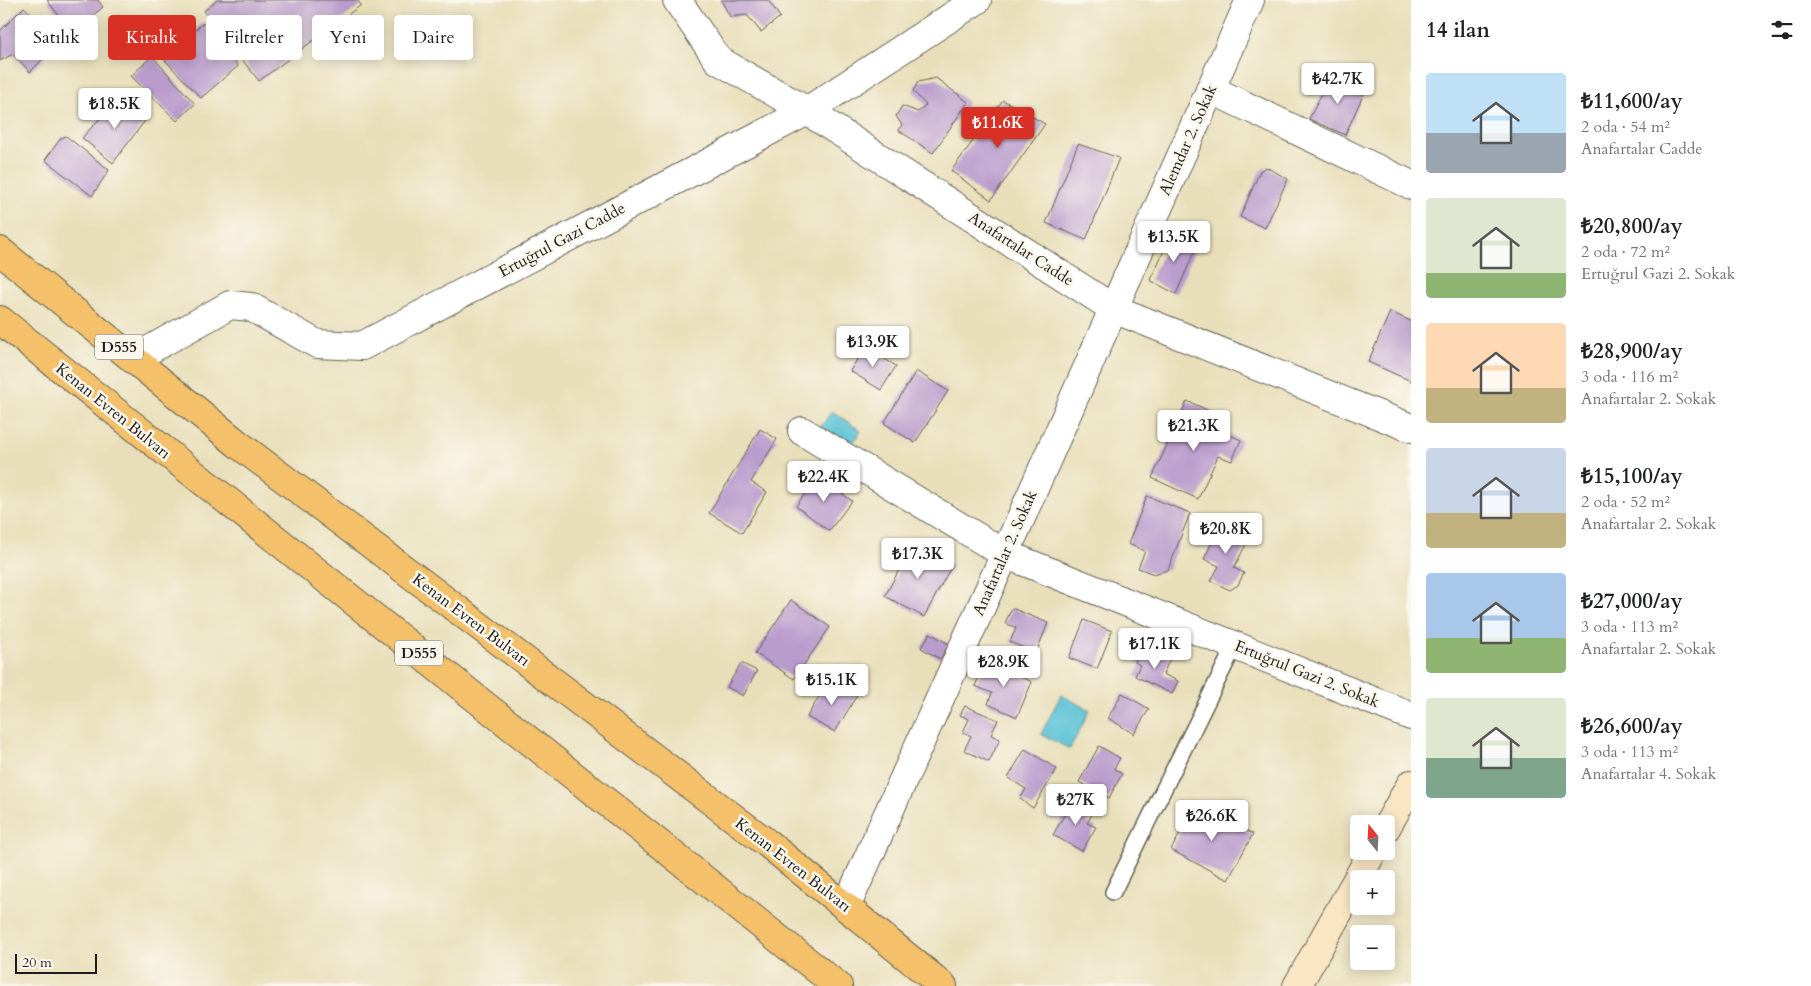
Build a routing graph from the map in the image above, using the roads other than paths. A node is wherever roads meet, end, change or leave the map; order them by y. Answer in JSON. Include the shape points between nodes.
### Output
{"nodes":[{"id":1,"x":677,"y":0,"type":"edge"},
{"id":2,"x":977,"y":0,"type":"edge"},
{"id":3,"x":1250,"y":0,"type":"edge"},
{"id":4,"x":1210,"y":89,"type":"junction"},
{"id":5,"x":806,"y":111,"type":"junction"},
{"id":6,"x":1411,"y":185,"type":"edge"},
{"id":7,"x":0,"y":251,"type":"edge"},
{"id":8,"x":1114,"y":309,"type":"junction"},
{"id":9,"x":0,"y":320,"type":"edge"},
{"id":10,"x":133,"y":359,"type":"junction"},
{"id":11,"x":1411,"y":428,"type":"edge"},
{"id":12,"x":802,"y":431,"type":"dead end"},
{"id":13,"x":1005,"y":554,"type":"junction"},
{"id":14,"x":1234,"y":645,"type":"junction"},
{"id":15,"x":1411,"y":716,"type":"edge"},
{"id":16,"x":1411,"y":784,"type":"edge"},
{"id":17,"x":1393,"y":815,"type":"edge"},
{"id":18,"x":1368,"y":860,"type":"edge"},
{"id":19,"x":1113,"y":892,"type":"dead end"},
{"id":20,"x":846,"y":907,"type":"junction"},
{"id":21,"x":838,"y":986,"type":"edge"},
{"id":22,"x":943,"y":986,"type":"edge"},
{"id":23,"x":1296,"y":986,"type":"edge"}],
"edges":[{"from":1,"to":5,"type":"street","name":"Anafartalar Cadde","via":[[718,60]]},
{"from":2,"to":5,"type":"street","name":"Ertuğrul Gazi Cadde"},
{"from":3,"to":4,"type":"street","name":"Alemdar 2. Sokak"},
{"from":4,"to":6,"type":"street"},
{"from":4,"to":8,"type":"street","name":"Alemdar 2. Sokak"},
{"from":5,"to":8,"type":"street","name":"Anafartalar Cadde"},
{"from":5,"to":10,"type":"street","name":"Ertuğrul Gazi Cadde","via":[[362,346],[317,344],[251,307],[230,305]]},
{"from":7,"to":10,"type":"main road","name":"Kenan Evren Bulvarı","number":"D555"},
{"from":8,"to":11,"type":"street","name":"Anafartalar Cadde"},
{"from":8,"to":13,"type":"street","name":"Anafartalar 2. Sokak"},
{"from":9,"to":21,"type":"main road","name":"Kenan Evren Bulvarı","number":"D555"},
{"from":10,"to":20,"type":"main road","name":"Kenan Evren Bulvarı","number":"D555","via":[[238,444],[767,843]]},
{"from":12,"to":13,"type":"street","name":"Ertuğrul Gazi 2. Sokak"},
{"from":13,"to":14,"type":"street","name":"Ertuğrul Gazi 2. Sokak"},
{"from":13,"to":20,"type":"street","name":"Anafartalar 2. Sokak"},
{"from":14,"to":15,"type":"street","name":"Ertuğrul Gazi 2. Sokak"},
{"from":14,"to":19,"type":"lane"},
{"from":16,"to":17,"type":"street"},
{"from":18,"to":23,"type":"street"},
{"from":20,"to":22,"type":"main road","name":"Kenan Evren Bulvarı","number":"D555"}]}
